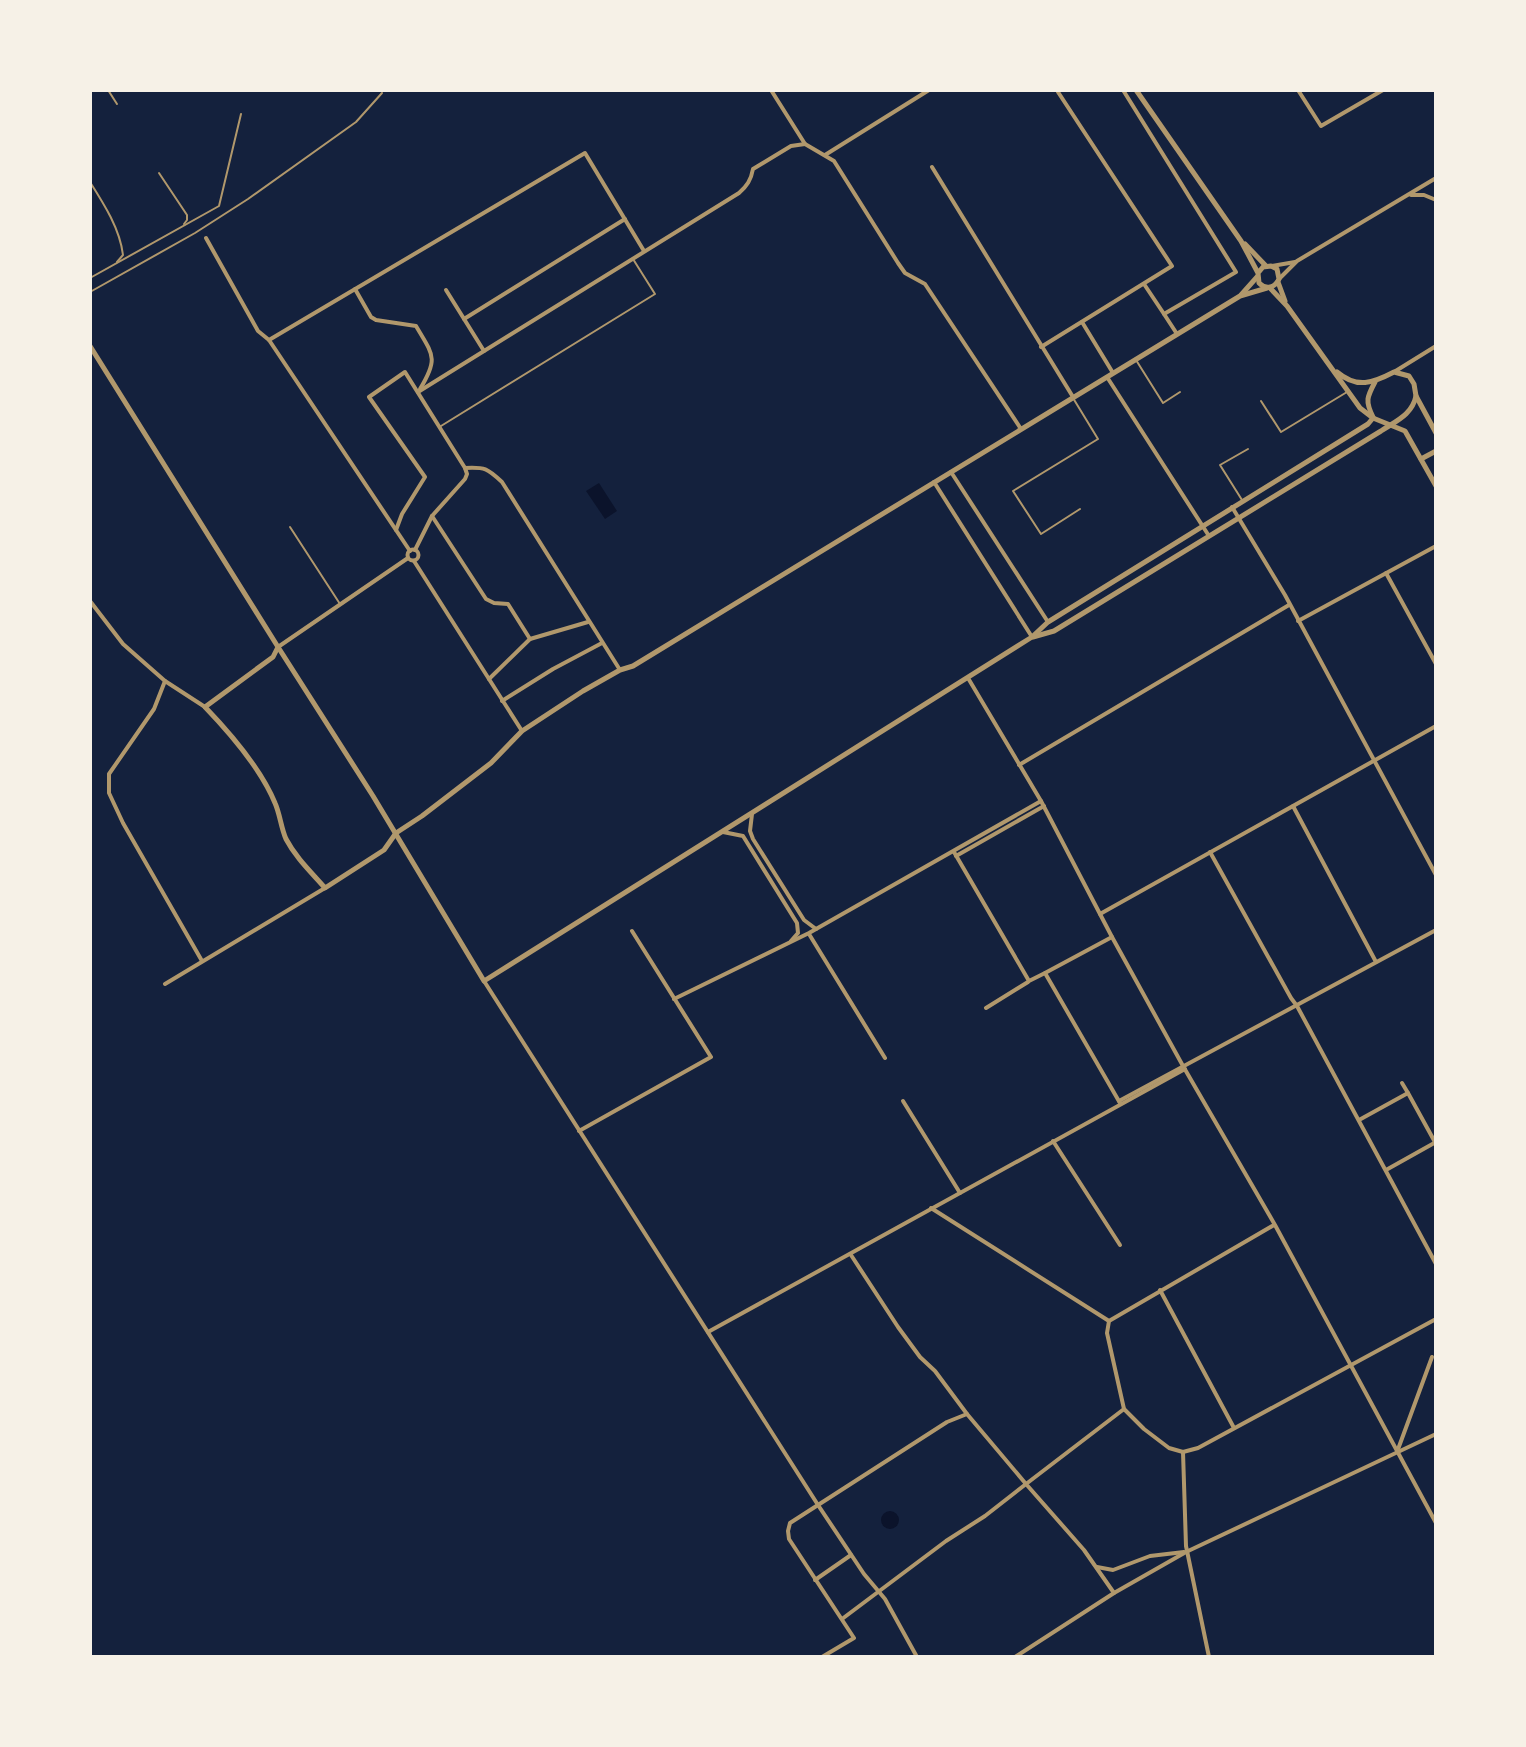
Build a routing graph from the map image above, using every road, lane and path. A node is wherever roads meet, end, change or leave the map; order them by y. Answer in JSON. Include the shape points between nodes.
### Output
{"nodes":[{"id":1,"x":108,"y":90,"type":"edge"},
{"id":2,"x":771,"y":90,"type":"edge"},
{"id":3,"x":929,"y":90,"type":"edge"},
{"id":4,"x":1123,"y":90,"type":"edge"},
{"id":5,"x":1136,"y":90,"type":"edge"},
{"id":6,"x":1298,"y":90,"type":"edge"},
{"id":7,"x":1383,"y":90,"type":"edge"},
{"id":8,"x":1058,"y":92,"type":"edge"},
{"id":9,"x":382,"y":93,"type":"dead end"},
{"id":10,"x":117,"y":104,"type":"dead end"},
{"id":11,"x":241,"y":114,"type":"dead end"},
{"id":12,"x":805,"y":144,"type":"junction"},
{"id":13,"x":825,"y":155,"type":"junction"},
{"id":14,"x":932,"y":167,"type":"dead end"},
{"id":15,"x":159,"y":173,"type":"dead end"},
{"id":16,"x":1436,"y":178,"type":"edge"},
{"id":17,"x":90,"y":182,"type":"edge"},
{"id":18,"x":1408,"y":195,"type":"junction"},
{"id":19,"x":1436,"y":200,"type":"edge"},
{"id":20,"x":625,"y":219,"type":"junction"},
{"id":21,"x":184,"y":225,"type":"junction"},
{"id":22,"x":206,"y":238,"type":"dead end"},
{"id":23,"x":1241,"y":241,"type":"junction"},
{"id":24,"x":644,"y":251,"type":"junction"},
{"id":25,"x":632,"y":258,"type":"junction"},
{"id":26,"x":1297,"y":261,"type":"junction"},
{"id":27,"x":117,"y":263,"type":"junction"},
{"id":28,"x":1268,"y":266,"type":"junction"},
{"id":29,"x":1258,"y":275,"type":"junction"},
{"id":30,"x":90,"y":278,"type":"edge"},
{"id":31,"x":1278,"y":281,"type":"junction"},
{"id":32,"x":1144,"y":284,"type":"junction"},
{"id":33,"x":1268,"y":288,"type":"junction"},
{"id":34,"x":355,"y":289,"type":"junction"},
{"id":35,"x":446,"y":290,"type":"dead end"},
{"id":36,"x":90,"y":292,"type":"edge"},
{"id":37,"x":1240,"y":296,"type":"junction"},
{"id":38,"x":1287,"y":306,"type":"junction"},
{"id":39,"x":1164,"y":314,"type":"junction"},
{"id":40,"x":464,"y":319,"type":"junction"},
{"id":41,"x":1082,"y":322,"type":"junction"},
{"id":42,"x":1177,"y":334,"type":"junction"},
{"id":43,"x":269,"y":340,"type":"junction"},
{"id":44,"x":90,"y":346,"type":"edge"},
{"id":45,"x":1436,"y":346,"type":"edge"},
{"id":46,"x":1041,"y":347,"type":"junction"},
{"id":47,"x":484,"y":351,"type":"junction"},
{"id":48,"x":1135,"y":359,"type":"junction"},
{"id":49,"x":1327,"y":363,"type":"junction"},
{"id":50,"x":1394,"y":372,"type":"junction"},
{"id":51,"x":1113,"y":373,"type":"junction"},
{"id":52,"x":1107,"y":377,"type":"junction"},
{"id":53,"x":1376,"y":382,"type":"junction"},
{"id":54,"x":418,"y":392,"type":"junction"},
{"id":55,"x":1180,"y":392,"type":"dead end"},
{"id":56,"x":1348,"y":392,"type":"junction"},
{"id":57,"x":1416,"y":396,"type":"junction"},
{"id":58,"x":1073,"y":397,"type":"junction"},
{"id":59,"x":1261,"y":401,"type":"dead end"},
{"id":60,"x":1373,"y":418,"type":"junction"},
{"id":61,"x":1391,"y":424,"type":"junction"},
{"id":62,"x":439,"y":427,"type":"junction"},
{"id":63,"x":1021,"y":429,"type":"junction"},
{"id":64,"x":1436,"y":433,"type":"edge"},
{"id":65,"x":1248,"y":449,"type":"dead end"},
{"id":66,"x":1436,"y":451,"type":"edge"},
{"id":67,"x":1421,"y":459,"type":"junction"},
{"id":68,"x":465,"y":468,"type":"junction"},
{"id":69,"x":951,"y":471,"type":"junction"},
{"id":70,"x":934,"y":482,"type":"junction"},
{"id":71,"x":1436,"y":486,"type":"edge"},
{"id":72,"x":1243,"y":501,"type":"junction"},
{"id":73,"x":1232,"y":507,"type":"junction"},
{"id":74,"x":1080,"y":509,"type":"dead end"},
{"id":75,"x":432,"y":516,"type":"junction"},
{"id":76,"x":1239,"y":519,"type":"junction"},
{"id":77,"x":1203,"y":525,"type":"junction"},
{"id":78,"x":290,"y":527,"type":"dead end"},
{"id":79,"x":396,"y":530,"type":"junction"},
{"id":80,"x":1210,"y":536,"type":"junction"},
{"id":81,"x":1436,"y":546,"type":"edge"},
{"id":82,"x":413,"y":550,"type":"junction"},
{"id":83,"x":411,"y":560,"type":"junction"},
{"id":84,"x":1386,"y":573,"type":"junction"},
{"id":85,"x":90,"y":601,"type":"edge"},
{"id":86,"x":340,"y":605,"type":"junction"},
{"id":87,"x":1289,"y":605,"type":"junction"},
{"id":88,"x":589,"y":621,"type":"junction"},
{"id":89,"x":1298,"y":621,"type":"junction"},
{"id":90,"x":1048,"y":622,"type":"junction"},
{"id":91,"x":1054,"y":631,"type":"junction"},
{"id":92,"x":1032,"y":637,"type":"junction"},
{"id":93,"x":530,"y":639,"type":"junction"},
{"id":94,"x":602,"y":643,"type":"junction"},
{"id":95,"x":278,"y":647,"type":"junction"},
{"id":96,"x":1436,"y":664,"type":"edge"},
{"id":97,"x":620,"y":670,"type":"junction"},
{"id":98,"x":968,"y":678,"type":"junction"},
{"id":99,"x":489,"y":679,"type":"junction"},
{"id":100,"x":165,"y":681,"type":"junction"},
{"id":101,"x":502,"y":701,"type":"junction"},
{"id":102,"x":205,"y":707,"type":"junction"},
{"id":103,"x":1436,"y":726,"type":"edge"},
{"id":104,"x":522,"y":731,"type":"junction"},
{"id":105,"x":1373,"y":761,"type":"junction"},
{"id":106,"x":1019,"y":765,"type":"junction"},
{"id":107,"x":1042,"y":804,"type":"junction"},
{"id":108,"x":1293,"y":806,"type":"junction"},
{"id":109,"x":752,"y":812,"type":"junction"},
{"id":110,"x":720,"y":832,"type":"junction"},
{"id":111,"x":396,"y":833,"type":"junction"},
{"id":112,"x":1210,"y":852,"type":"junction"},
{"id":113,"x":955,"y":854,"type":"junction"},
{"id":114,"x":1436,"y":875,"type":"edge"},
{"id":115,"x":325,"y":888,"type":"junction"},
{"id":116,"x":1100,"y":914,"type":"junction"},
{"id":117,"x":816,"y":929,"type":"junction"},
{"id":118,"x":1436,"y":930,"type":"edge"},
{"id":119,"x":632,"y":931,"type":"dead end"},
{"id":120,"x":809,"y":933,"type":"junction"},
{"id":121,"x":1112,"y":937,"type":"junction"},
{"id":122,"x":790,"y":943,"type":"junction"},
{"id":123,"x":202,"y":961,"type":"junction"},
{"id":124,"x":1376,"y":962,"type":"junction"},
{"id":125,"x":1045,"y":973,"type":"junction"},
{"id":126,"x":484,"y":981,"type":"junction"},
{"id":127,"x":1029,"y":981,"type":"junction"},
{"id":128,"x":165,"y":984,"type":"dead end"},
{"id":129,"x":674,"y":999,"type":"junction"},
{"id":130,"x":1297,"y":1006,"type":"junction"},
{"id":131,"x":986,"y":1008,"type":"dead end"},
{"id":132,"x":885,"y":1058,"type":"dead end"},
{"id":133,"x":1184,"y":1068,"type":"junction"},
{"id":134,"x":1402,"y":1083,"type":"dead end"},
{"id":135,"x":1408,"y":1093,"type":"junction"},
{"id":136,"x":903,"y":1101,"type":"dead end"},
{"id":137,"x":1120,"y":1103,"type":"junction"},
{"id":138,"x":1359,"y":1120,"type":"junction"},
{"id":139,"x":579,"y":1131,"type":"junction"},
{"id":140,"x":1053,"y":1141,"type":"junction"},
{"id":141,"x":1436,"y":1143,"type":"edge"},
{"id":142,"x":1386,"y":1170,"type":"junction"},
{"id":143,"x":960,"y":1193,"type":"junction"},
{"id":144,"x":931,"y":1208,"type":"junction"},
{"id":145,"x":1275,"y":1225,"type":"junction"},
{"id":146,"x":1120,"y":1245,"type":"dead end"},
{"id":147,"x":850,"y":1254,"type":"junction"},
{"id":148,"x":1436,"y":1264,"type":"edge"},
{"id":149,"x":1160,"y":1290,"type":"junction"},
{"id":150,"x":1436,"y":1319,"type":"edge"},
{"id":151,"x":1109,"y":1321,"type":"junction"},
{"id":152,"x":708,"y":1332,"type":"junction"},
{"id":153,"x":1432,"y":1357,"type":"dead end"},
{"id":154,"x":1351,"y":1365,"type":"junction"},
{"id":155,"x":1124,"y":1409,"type":"junction"},
{"id":156,"x":967,"y":1414,"type":"junction"},
{"id":157,"x":1234,"y":1428,"type":"junction"},
{"id":158,"x":1436,"y":1434,"type":"edge"},
{"id":159,"x":1183,"y":1452,"type":"junction"},
{"id":160,"x":1397,"y":1452,"type":"junction"},
{"id":161,"x":1026,"y":1484,"type":"junction"},
{"id":162,"x":818,"y":1505,"type":"junction"},
{"id":163,"x":1436,"y":1523,"type":"edge"},
{"id":164,"x":1186,"y":1552,"type":"junction"},
{"id":165,"x":851,"y":1555,"type":"junction"},
{"id":166,"x":1097,"y":1567,"type":"junction"},
{"id":167,"x":815,"y":1580,"type":"junction"},
{"id":168,"x":877,"y":1591,"type":"junction"},
{"id":169,"x":1114,"y":1593,"type":"junction"},
{"id":170,"x":842,"y":1619,"type":"junction"},
{"id":171,"x":822,"y":1657,"type":"edge"},
{"id":172,"x":917,"y":1657,"type":"edge"},
{"id":173,"x":1015,"y":1657,"type":"edge"},
{"id":174,"x":1209,"y":1657,"type":"edge"}],
"edges":[{"from":1,"to":10,"type":"lane"},
{"from":2,"to":12,"type":"street"},
{"from":3,"to":13,"type":"street"},
{"from":4,"to":39,"type":"street","via":[[1236,272]]},
{"from":5,"to":23,"type":"street"},
{"from":6,"to":7,"type":"street","via":[[1321,126]]},
{"from":8,"to":32,"type":"street","via":[[1172,266]]},
{"from":9,"to":36,"type":"lane","via":[[356,122],[248,199]]},
{"from":11,"to":21,"type":"lane","via":[[219,206]]},
{"from":12,"to":13,"type":"street"},
{"from":12,"to":24,"type":"street","via":[[791,146],[753,169],[739,193]]},
{"from":13,"to":63,"type":"street","via":[[834,161],[905,273],[925,284]]},
{"from":14,"to":46,"type":"street"},
{"from":15,"to":21,"type":"lane","via":[[187,215]]},
{"from":16,"to":18,"type":"street"},
{"from":17,"to":27,"type":"lane","via":[[122,243]]},
{"from":18,"to":19,"type":"street"},
{"from":18,"to":26,"type":"street"},
{"from":20,"to":24,"type":"street"},
{"from":20,"to":34,"type":"street","via":[[585,153]]},
{"from":20,"to":40,"type":"street"},
{"from":21,"to":27,"type":"lane"},
{"from":22,"to":43,"type":"street","via":[[258,331]]},
{"from":23,"to":28,"type":"street"},
{"from":23,"to":29,"type":"street"},
{"from":24,"to":25,"type":"street"},
{"from":25,"to":47,"type":"street"},
{"from":25,"to":62,"type":"lane","via":[[655,294]]},
{"from":26,"to":28,"type":"street"},
{"from":26,"to":31,"type":"street"},
{"from":27,"to":30,"type":"lane"},
{"from":28,"to":29,"type":"street"},
{"from":28,"to":31,"type":"street","via":[[1277,269]]},
{"from":29,"to":33,"type":"street"},
{"from":29,"to":37,"type":"street"},
{"from":31,"to":33,"type":"street"},
{"from":31,"to":38,"type":"street"},
{"from":32,"to":39,"type":"street"},
{"from":32,"to":41,"type":"street"},
{"from":33,"to":37,"type":"street"},
{"from":33,"to":38,"type":"street"},
{"from":34,"to":43,"type":"street"},
{"from":34,"to":54,"type":"street","via":[[371,317],[416,326],[433,354],[431,371]]},
{"from":35,"to":40,"type":"street"},
{"from":37,"to":42,"type":"street"},
{"from":38,"to":49,"type":"street"},
{"from":39,"to":42,"type":"street"},
{"from":40,"to":47,"type":"street"},
{"from":41,"to":46,"type":"street"},
{"from":41,"to":51,"type":"street"},
{"from":42,"to":48,"type":"street"},
{"from":43,"to":79,"type":"street"},
{"from":44,"to":95,"type":"street"},
{"from":45,"to":50,"type":"street"},
{"from":46,"to":58,"type":"street"},
{"from":47,"to":54,"type":"street"},
{"from":48,"to":51,"type":"street"},
{"from":48,"to":55,"type":"lane","via":[[1163,403]]},
{"from":49,"to":53,"type":"street","via":[[1354,382]]},
{"from":49,"to":56,"type":"street"},
{"from":50,"to":53,"type":"street"},
{"from":50,"to":57,"type":"street","via":[[1409,376]]},
{"from":51,"to":52,"type":"street"},
{"from":52,"to":58,"type":"street"},
{"from":52,"to":77,"type":"street"},
{"from":53,"to":60,"type":"street","via":[[1367,400]]},
{"from":54,"to":62,"type":"street"},
{"from":54,"to":79,"type":"street","via":[[405,372],[369,397],[425,477]]},
{"from":56,"to":59,"type":"lane","via":[[1281,432]]},
{"from":56,"to":60,"type":"street"},
{"from":57,"to":61,"type":"street","via":[[1409,412]]},
{"from":57,"to":64,"type":"street"},
{"from":58,"to":63,"type":"street"},
{"from":58,"to":74,"type":"lane","via":[[1098,439],[1013,491],[1041,534]]},
{"from":60,"to":61,"type":"street"},
{"from":60,"to":72,"type":"street"},
{"from":61,"to":67,"type":"street","via":[[1405,431]]},
{"from":61,"to":76,"type":"street"},
{"from":62,"to":68,"type":"street"},
{"from":63,"to":69,"type":"street"},
{"from":65,"to":72,"type":"lane","via":[[1220,465]]},
{"from":66,"to":67,"type":"street"},
{"from":67,"to":71,"type":"street"},
{"from":68,"to":75,"type":"street","via":[[465,479]]},
{"from":68,"to":88,"type":"street","via":[[489,469],[502,482]]},
{"from":69,"to":70,"type":"street"},
{"from":69,"to":90,"type":"street"},
{"from":70,"to":92,"type":"street"},
{"from":70,"to":97,"type":"street"},
{"from":72,"to":73,"type":"street"},
{"from":73,"to":76,"type":"street"},
{"from":73,"to":77,"type":"street"},
{"from":75,"to":82,"type":"street"},
{"from":75,"to":93,"type":"street","via":[[486,599],[508,604]]},
{"from":76,"to":80,"type":"street"},
{"from":76,"to":87,"type":"street"},
{"from":77,"to":80,"type":"street"},
{"from":77,"to":90,"type":"street"},
{"from":78,"to":86,"type":"lane"},
{"from":79,"to":82,"type":"street"},
{"from":80,"to":91,"type":"street"},
{"from":81,"to":84,"type":"street"},
{"from":82,"to":83,"type":"street","via":[[408,553]]},
{"from":82,"to":83,"type":"street","via":[[419,556]]},
{"from":83,"to":86,"type":"street"},
{"from":83,"to":99,"type":"street"},
{"from":84,"to":89,"type":"street"},
{"from":84,"to":96,"type":"street"},
{"from":85,"to":100,"type":"street","via":[[123,644]]},
{"from":86,"to":95,"type":"street"},
{"from":87,"to":89,"type":"street"},
{"from":87,"to":106,"type":"street"},
{"from":88,"to":93,"type":"street"},
{"from":88,"to":94,"type":"street"},
{"from":89,"to":105,"type":"street"},
{"from":90,"to":91,"type":"street"},
{"from":90,"to":92,"type":"street"},
{"from":91,"to":92,"type":"street"},
{"from":92,"to":98,"type":"street"},
{"from":93,"to":99,"type":"street"},
{"from":94,"to":97,"type":"street"},
{"from":94,"to":101,"type":"street"},
{"from":95,"to":102,"type":"street","via":[[273,657]]},
{"from":95,"to":111,"type":"street"},
{"from":97,"to":104,"type":"street"},
{"from":98,"to":106,"type":"street"},
{"from":98,"to":109,"type":"street"},
{"from":99,"to":101,"type":"street"},
{"from":100,"to":102,"type":"street"},
{"from":100,"to":123,"type":"street","via":[[154,709],[109,774],[109,793]]},
{"from":101,"to":104,"type":"street"},
{"from":102,"to":115,"type":"street","via":[[253,765],[276,803],[285,837]]},
{"from":103,"to":105,"type":"street"},
{"from":104,"to":111,"type":"street","via":[[491,763]]},
{"from":105,"to":108,"type":"street"},
{"from":105,"to":114,"type":"street"},
{"from":106,"to":107,"type":"street"},
{"from":107,"to":113,"type":"street"},
{"from":107,"to":116,"type":"street"},
{"from":108,"to":112,"type":"street"},
{"from":108,"to":124,"type":"street"},
{"from":109,"to":110,"type":"street"},
{"from":109,"to":117,"type":"street","via":[[753,839],[804,920]]},
{"from":110,"to":122,"type":"street","via":[[743,836],[797,923],[798,933]]},
{"from":110,"to":126,"type":"street"},
{"from":111,"to":115,"type":"street","via":[[384,850]]},
{"from":111,"to":126,"type":"street"},
{"from":112,"to":116,"type":"street"},
{"from":112,"to":130,"type":"street"},
{"from":113,"to":117,"type":"street"},
{"from":113,"to":127,"type":"street"},
{"from":115,"to":123,"type":"street"},
{"from":116,"to":121,"type":"street"},
{"from":117,"to":120,"type":"street"},
{"from":118,"to":124,"type":"street"},
{"from":119,"to":129,"type":"street"},
{"from":120,"to":122,"type":"street"},
{"from":120,"to":132,"type":"street"},
{"from":121,"to":125,"type":"street"},
{"from":121,"to":133,"type":"street"},
{"from":122,"to":129,"type":"street"},
{"from":123,"to":128,"type":"street"},
{"from":124,"to":130,"type":"street"},
{"from":125,"to":127,"type":"street"},
{"from":125,"to":137,"type":"street"},
{"from":126,"to":139,"type":"street"},
{"from":127,"to":131,"type":"street"},
{"from":129,"to":139,"type":"street","via":[[711,1057]]},
{"from":130,"to":133,"type":"street"},
{"from":130,"to":138,"type":"street"},
{"from":133,"to":137,"type":"street"},
{"from":133,"to":145,"type":"street"},
{"from":134,"to":135,"type":"street"},
{"from":135,"to":138,"type":"street"},
{"from":135,"to":141,"type":"street"},
{"from":136,"to":143,"type":"street"},
{"from":137,"to":140,"type":"street"},
{"from":138,"to":142,"type":"street"},
{"from":139,"to":152,"type":"street"},
{"from":140,"to":143,"type":"street"},
{"from":140,"to":146,"type":"street"},
{"from":141,"to":142,"type":"street"},
{"from":142,"to":148,"type":"street"},
{"from":143,"to":144,"type":"street"},
{"from":144,"to":147,"type":"street"},
{"from":144,"to":151,"type":"street"},
{"from":145,"to":149,"type":"street"},
{"from":145,"to":154,"type":"street"},
{"from":147,"to":152,"type":"street"},
{"from":147,"to":156,"type":"street","via":[[898,1327]]},
{"from":149,"to":151,"type":"street"},
{"from":149,"to":157,"type":"street"},
{"from":150,"to":154,"type":"street"},
{"from":151,"to":155,"type":"street"},
{"from":152,"to":162,"type":"street"},
{"from":153,"to":160,"type":"street"},
{"from":154,"to":157,"type":"street"},
{"from":154,"to":160,"type":"street"},
{"from":155,"to":159,"type":"street","via":[[1169,1448]]},
{"from":155,"to":161,"type":"street"},
{"from":156,"to":161,"type":"street"},
{"from":156,"to":162,"type":"street"},
{"from":157,"to":159,"type":"street"},
{"from":158,"to":160,"type":"street"},
{"from":159,"to":164,"type":"street"},
{"from":160,"to":163,"type":"street"},
{"from":160,"to":164,"type":"street"},
{"from":161,"to":166,"type":"street"},
{"from":161,"to":168,"type":"street"},
{"from":162,"to":165,"type":"street"},
{"from":162,"to":167,"type":"street","via":[[790,1523],[788,1531]]},
{"from":164,"to":166,"type":"street","via":[[1150,1556],[1113,1570]]},
{"from":164,"to":169,"type":"street"},
{"from":164,"to":174,"type":"street"},
{"from":165,"to":167,"type":"street"},
{"from":165,"to":168,"type":"street"},
{"from":166,"to":169,"type":"street"},
{"from":167,"to":170,"type":"street"},
{"from":168,"to":170,"type":"street"},
{"from":168,"to":172,"type":"street"},
{"from":169,"to":173,"type":"street"},
{"from":170,"to":171,"type":"street","via":[[854,1638]]}]}
